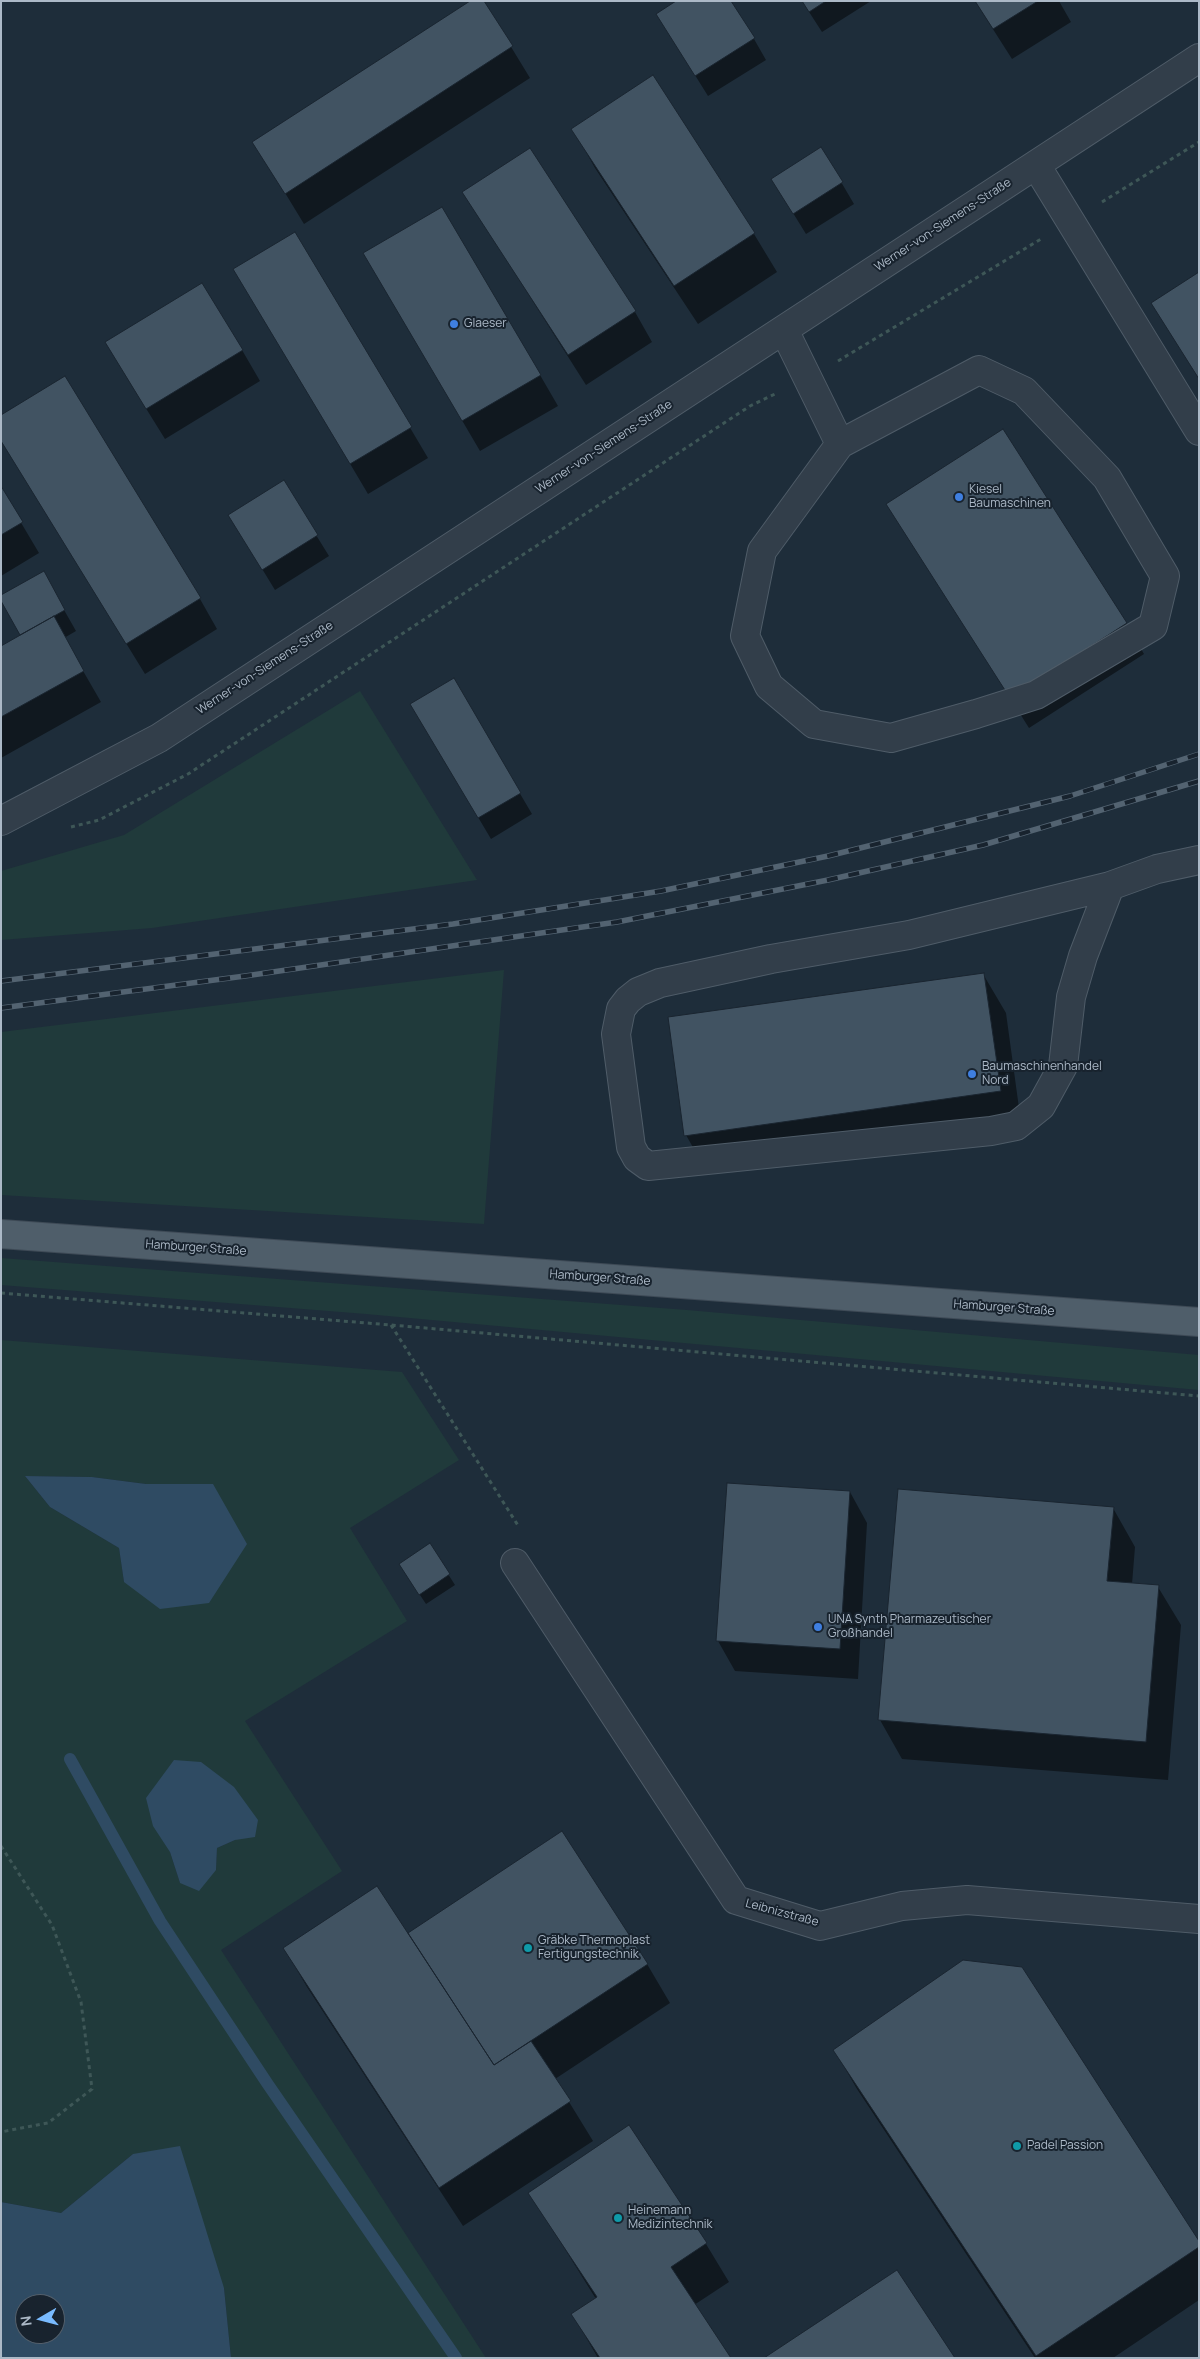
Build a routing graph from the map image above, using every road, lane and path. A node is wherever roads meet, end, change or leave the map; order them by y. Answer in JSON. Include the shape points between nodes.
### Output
{"nodes":[{"id":1,"x":1197,"y":63,"type":"edge"},
{"id":2,"x":1199,"y":142,"type":"edge"},
{"id":3,"x":1036,"y":164,"type":"junction"},
{"id":4,"x":1071,"y":221,"type":"junction"},
{"id":5,"x":784,"y":330,"type":"junction"},
{"id":6,"x":809,"y":379,"type":"junction"},
{"id":7,"x":1199,"y":431,"type":"edge"},
{"id":8,"x":840,"y":444,"type":"junction"},
{"id":9,"x":1,"y":821,"type":"edge"},
{"id":10,"x":66,"y":828,"type":"dead end"},
{"id":11,"x":1199,"y":860,"type":"edge"},
{"id":12,"x":1110,"y":886,"type":"junction"},
{"id":13,"x":1,"y":1234,"type":"edge"},
{"id":14,"x":1,"y":1293,"type":"edge"},
{"id":15,"x":1199,"y":1322,"type":"edge"},
{"id":16,"x":391,"y":1325,"type":"junction"},
{"id":17,"x":1199,"y":1396,"type":"edge"},
{"id":18,"x":515,"y":1563,"type":"joint"},
{"id":19,"x":1,"y":1846,"type":"edge"},
{"id":20,"x":1199,"y":1918,"type":"edge"},
{"id":21,"x":1,"y":2132,"type":"edge"}],
"edges":[{"from":1,"to":3,"type":"street","name":"Werner-von-Siemens-Straße"},
{"from":2,"to":4,"type":"path"},
{"from":3,"to":4,"type":"street"},
{"from":3,"to":5,"type":"street","name":"Werner-von-Siemens-Straße"},
{"from":4,"to":6,"type":"path"},
{"from":4,"to":7,"type":"street"},
{"from":5,"to":6,"type":"street"},
{"from":5,"to":9,"type":"street","name":"Werner-von-Siemens-Straße","via":[[159,738]]},
{"from":6,"to":8,"type":"street"},
{"from":6,"to":10,"type":"path","via":[[750,406],[188,774],[99,820]]},
{"from":8,"to":8,"type":"street","via":[[762,551],[745,636],[770,686],[814,724],[891,738],[976,714],[1036,695],[1152,626],[1165,576],[1107,478],[1024,391],[979,370]]},
{"from":11,"to":12,"type":"street","via":[[1157,869]]},
{"from":12,"to":12,"type":"street","via":[[909,935],[771,959],[660,983],[638,992],[621,1009],[616,1034],[631,1146],[636,1158],[648,1166],[1016,1126],[1041,1106],[1063,1066],[1071,997]]},
{"from":13,"to":15,"type":"main road","name":"Hamburger Straße"},
{"from":14,"to":16,"type":"path"},
{"from":16,"to":17,"type":"path"},
{"from":16,"to":18,"type":"path","via":[[531,1545]]},
{"from":18,"to":20,"type":"street","name":"Leibnizstraße","via":[[736,1900],[820,1926],[902,1906],[967,1900]]},
{"from":19,"to":21,"type":"path","via":[[52,1925],[72,1976],[81,2002],[92,2089],[48,2122]]}]}
